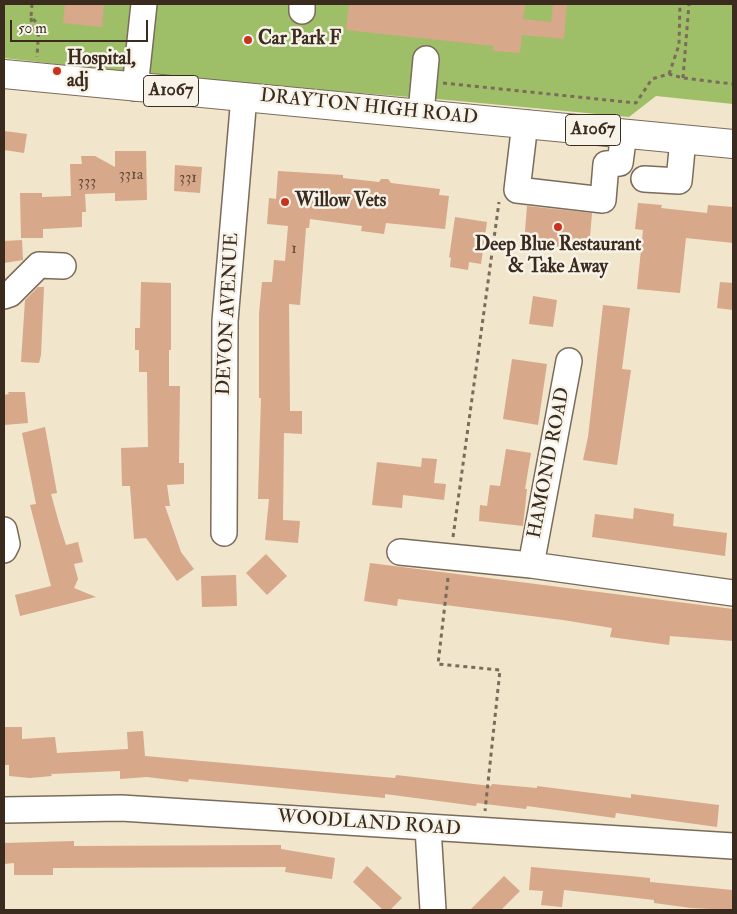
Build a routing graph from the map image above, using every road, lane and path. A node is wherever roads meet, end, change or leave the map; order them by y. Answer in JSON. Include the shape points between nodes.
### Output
{"nodes":[{"id":1,"x":32,"y":4,"type":"edge"},
{"id":2,"x":144,"y":4,"type":"edge"},
{"id":3,"x":680,"y":4,"type":"edge"},
{"id":4,"x":689,"y":4,"type":"edge"},
{"id":5,"x":31,"y":17,"type":"junction"},
{"id":6,"x":40,"y":37,"type":"junction"},
{"id":7,"x":426,"y":59,"type":"dead end"},
{"id":8,"x":4,"y":74,"type":"edge"},
{"id":9,"x":669,"y":74,"type":"junction"},
{"id":10,"x":34,"y":77,"type":"junction"},
{"id":11,"x":683,"y":78,"type":"junction"},
{"id":12,"x":733,"y":84,"type":"edge"},
{"id":13,"x":135,"y":88,"type":"junction"},
{"id":14,"x":244,"y":96,"type":"junction"},
{"id":15,"x":422,"y":104,"type":"junction"},
{"id":16,"x":525,"y":123,"type":"junction"},
{"id":17,"x":624,"y":133,"type":"junction"},
{"id":18,"x":683,"y":139,"type":"junction"},
{"id":19,"x":733,"y":144,"type":"edge"},
{"id":20,"x":644,"y":179,"type":"dead end"},
{"id":21,"x":499,"y":201,"type":"dead end"},
{"id":22,"x":63,"y":266,"type":"dead end"},
{"id":23,"x":4,"y":296,"type":"edge"},
{"id":24,"x":569,"y":361,"type":"dead end"},
{"id":25,"x":4,"y":530,"type":"edge"},
{"id":26,"x":224,"y":533,"type":"dead end"},
{"id":27,"x":4,"y":550,"type":"edge"},
{"id":28,"x":400,"y":552,"type":"dead end"},
{"id":29,"x":450,"y":557,"type":"junction"},
{"id":30,"x":531,"y":565,"type":"junction"},
{"id":31,"x":733,"y":593,"type":"edge"},
{"id":32,"x":4,"y":810,"type":"edge"},
{"id":33,"x":428,"y":828,"type":"junction"},
{"id":34,"x":482,"y":832,"type":"junction"},
{"id":35,"x":733,"y":846,"type":"edge"},
{"id":36,"x":433,"y":910,"type":"edge"}],
"edges":[{"from":1,"to":5,"type":"path"},
{"from":2,"to":13,"type":"street"},
{"from":3,"to":9,"type":"path","via":[[680,44]]},
{"from":4,"to":11,"type":"path"},
{"from":5,"to":6,"type":"path","via":[[32,28]]},
{"from":5,"to":6,"type":"path","via":[[39,24]]},
{"from":6,"to":10,"type":"path"},
{"from":7,"to":15,"type":"street"},
{"from":8,"to":10,"type":"main road","name":"DRAYTON HIGH ROAD","number":"A1067"},
{"from":9,"to":11,"type":"path"},
{"from":9,"to":15,"type":"path","via":[[652,79],[636,103],[441,83]]},
{"from":10,"to":13,"type":"main road","name":"DRAYTON HIGH ROAD","number":"A1067"},
{"from":11,"to":12,"type":"path"},
{"from":13,"to":14,"type":"main road","name":"DRAYTON HIGH ROAD","number":"A1067"},
{"from":14,"to":15,"type":"main road","name":"DRAYTON HIGH ROAD","number":"A1067"},
{"from":14,"to":26,"type":"street","name":"DEVON AVENUE","via":[[225,321]]},
{"from":15,"to":16,"type":"main road","name":"DRAYTON HIGH ROAD","number":"A1067"},
{"from":16,"to":17,"type":"main road","name":"DRAYTON HIGH ROAD","number":"A1067"},
{"from":16,"to":17,"type":"street","via":[[517,190],[603,200],[606,164],[620,164]]},
{"from":17,"to":18,"type":"main road","name":"DRAYTON HIGH ROAD","number":"A1067"},
{"from":18,"to":19,"type":"main road","name":"DRAYTON HIGH ROAD","number":"A1067"},
{"from":18,"to":20,"type":"street","via":[[679,181]]},
{"from":21,"to":29,"type":"path"},
{"from":22,"to":23,"type":"street","via":[[39,265]]},
{"from":24,"to":30,"type":"street","name":"HAMOND ROAD"},
{"from":25,"to":27,"type":"street","via":[[7,544]]},
{"from":28,"to":29,"type":"street","name":"HAMOND ROAD"},
{"from":29,"to":30,"type":"street","name":"HAMOND ROAD"},
{"from":29,"to":34,"type":"path","via":[[438,664],[500,670]]},
{"from":30,"to":31,"type":"street","name":"HAMOND ROAD"},
{"from":32,"to":33,"type":"street","name":"WOODLAND ROAD","via":[[121,808]]},
{"from":33,"to":34,"type":"street","name":"WOODLAND ROAD"},
{"from":33,"to":36,"type":"street"},
{"from":34,"to":35,"type":"street","name":"WOODLAND ROAD"}]}
